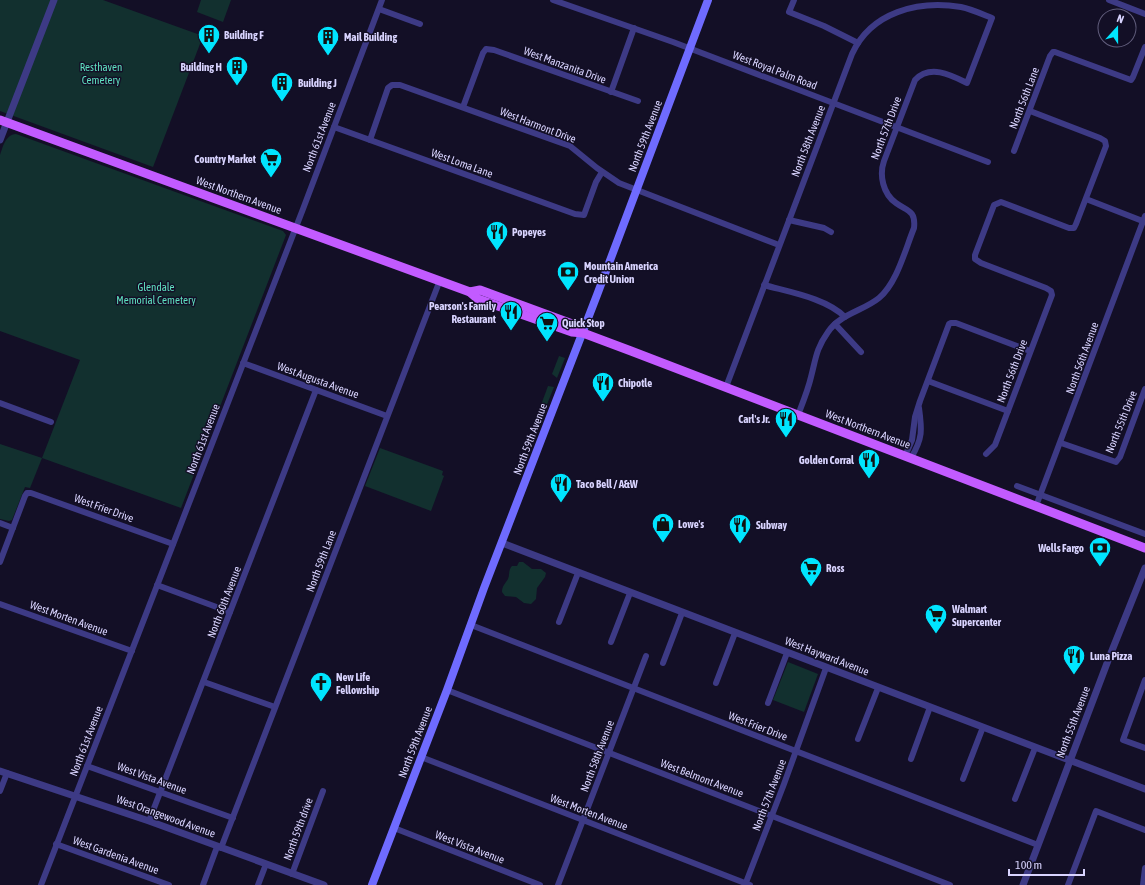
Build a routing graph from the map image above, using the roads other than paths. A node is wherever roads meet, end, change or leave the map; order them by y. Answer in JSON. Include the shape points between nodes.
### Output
{"nodes":[{"id":1,"x":54,"y":0,"type":"edge"},
{"id":2,"x":382,"y":0,"type":"edge"},
{"id":3,"x":554,"y":0,"type":"edge"},
{"id":4,"x":708,"y":0,"type":"edge"},
{"id":5,"x":794,"y":0,"type":"edge"},
{"id":6,"x":1109,"y":0,"type":"edge"},
{"id":7,"x":378,"y":9,"type":"junction"},
{"id":8,"x":1145,"y":14,"type":"edge"},
{"id":9,"x":420,"y":24,"type":"dead end"},
{"id":10,"x":634,"y":28,"type":"junction"},
{"id":11,"x":858,"y":43,"type":"junction"},
{"id":12,"x":1145,"y":47,"type":"edge"},
{"id":13,"x":690,"y":49,"type":"junction"},
{"id":14,"x":915,"y":80,"type":"joint"},
{"id":15,"x":611,"y":92,"type":"junction"},
{"id":16,"x":638,"y":101,"type":"dead end"},
{"id":17,"x":833,"y":103,"type":"junction"},
{"id":18,"x":463,"y":107,"type":"junction"},
{"id":19,"x":1030,"y":111,"type":"junction"},
{"id":20,"x":3,"y":121,"type":"edge"},
{"id":21,"x":334,"y":127,"type":"junction"},
{"id":22,"x":896,"y":128,"type":"junction"},
{"id":23,"x":0,"y":140,"type":"edge"},
{"id":24,"x":370,"y":140,"type":"junction"},
{"id":25,"x":1014,"y":151,"type":"dead end"},
{"id":26,"x":988,"y":162,"type":"dead end"},
{"id":27,"x":602,"y":172,"type":"junction"},
{"id":28,"x":636,"y":190,"type":"junction"},
{"id":29,"x":1086,"y":199,"type":"junction"},
{"id":30,"x":789,"y":220,"type":"junction"},
{"id":31,"x":1144,"y":220,"type":"edge"},
{"id":32,"x":295,"y":228,"type":"junction"},
{"id":33,"x":831,"y":232,"type":"dead end"},
{"id":34,"x":780,"y":245,"type":"junction"},
{"id":35,"x":440,"y":280,"type":"junction"},
{"id":36,"x":764,"y":285,"type":"junction"},
{"id":37,"x":845,"y":316,"type":"junction"},
{"id":38,"x":835,"y":324,"type":"junction"},
{"id":39,"x":583,"y":333,"type":"junction"},
{"id":40,"x":1030,"y":351,"type":"junction"},
{"id":41,"x":861,"y":352,"type":"dead end"},
{"id":42,"x":242,"y":363,"type":"junction"},
{"id":43,"x":928,"y":381,"type":"junction"},
{"id":44,"x":726,"y":387,"type":"junction"},
{"id":45,"x":1145,"y":389,"type":"edge"},
{"id":46,"x":316,"y":390,"type":"junction"},
{"id":47,"x":0,"y":403,"type":"edge"},
{"id":48,"x":1008,"y":411,"type":"junction"},
{"id":49,"x":798,"y":415,"type":"junction"},
{"id":50,"x":387,"y":416,"type":"junction"},
{"id":51,"x":51,"y":422,"type":"dead end"},
{"id":52,"x":1060,"y":443,"type":"junction"},
{"id":53,"x":986,"y":454,"type":"dead end"},
{"id":54,"x":908,"y":457,"type":"junction"},
{"id":55,"x":1017,"y":486,"type":"dead end"},
{"id":56,"x":1041,"y":495,"type":"junction"},
{"id":57,"x":1036,"y":506,"type":"junction"},
{"id":58,"x":0,"y":523,"type":"edge"},
{"id":59,"x":13,"y":528,"type":"junction"},
{"id":60,"x":1145,"y":534,"type":"edge"},
{"id":61,"x":502,"y":543,"type":"junction"},
{"id":62,"x":173,"y":544,"type":"junction"},
{"id":63,"x":1145,"y":548,"type":"edge"},
{"id":64,"x":0,"y":562,"type":"edge"},
{"id":65,"x":1145,"y":568,"type":"edge"},
{"id":66,"x":578,"y":573,"type":"junction"},
{"id":67,"x":157,"y":585,"type":"junction"},
{"id":68,"x":630,"y":593,"type":"junction"},
{"id":69,"x":0,"y":604,"type":"edge"},
{"id":70,"x":230,"y":612,"type":"junction"},
{"id":71,"x":682,"y":613,"type":"junction"},
{"id":72,"x":559,"y":622,"type":"dead end"},
{"id":73,"x":470,"y":625,"type":"junction"},
{"id":74,"x":735,"y":633,"type":"junction"},
{"id":75,"x":611,"y":642,"type":"dead end"},
{"id":76,"x":132,"y":651,"type":"junction"},
{"id":77,"x":787,"y":653,"type":"junction"},
{"id":78,"x":646,"y":656,"type":"dead end"},
{"id":79,"x":663,"y":663,"type":"dead end"},
{"id":80,"x":826,"y":668,"type":"junction"},
{"id":81,"x":1145,"y":680,"type":"edge"},
{"id":82,"x":204,"y":682,"type":"junction"},
{"id":83,"x":716,"y":683,"type":"dead end"},
{"id":84,"x":634,"y":688,"type":"junction"},
{"id":85,"x":878,"y":688,"type":"junction"},
{"id":86,"x":447,"y":690,"type":"junction"},
{"id":87,"x":768,"y":704,"type":"dead end"},
{"id":88,"x":930,"y":707,"type":"junction"},
{"id":89,"x":275,"y":708,"type":"junction"},
{"id":90,"x":983,"y":728,"type":"junction"},
{"id":91,"x":858,"y":739,"type":"dead end"},
{"id":92,"x":1034,"y":748,"type":"junction"},
{"id":93,"x":1145,"y":748,"type":"edge"},
{"id":94,"x":796,"y":751,"type":"junction"},
{"id":95,"x":609,"y":752,"type":"junction"},
{"id":96,"x":421,"y":757,"type":"junction"},
{"id":97,"x":911,"y":759,"type":"dead end"},
{"id":98,"x":1070,"y":761,"type":"junction"},
{"id":99,"x":87,"y":766,"type":"junction"},
{"id":100,"x":3,"y":772,"type":"edge"},
{"id":101,"x":963,"y":779,"type":"dead end"},
{"id":102,"x":1145,"y":789,"type":"edge"},
{"id":103,"x":0,"y":791,"type":"edge"},
{"id":104,"x":323,"y":791,"type":"dead end"},
{"id":105,"x":161,"y":793,"type":"junction"},
{"id":106,"x":75,"y":797,"type":"junction"},
{"id":107,"x":1015,"y":799,"type":"dead end"},
{"id":108,"x":772,"y":816,"type":"junction"},
{"id":109,"x":232,"y":818,"type":"junction"},
{"id":110,"x":583,"y":820,"type":"junction"},
{"id":111,"x":149,"y":821,"type":"junction"},
{"id":112,"x":394,"y":828,"type":"junction"},
{"id":113,"x":1145,"y":830,"type":"edge"},
{"id":114,"x":56,"y":844,"type":"junction"},
{"id":115,"x":1038,"y":845,"type":"junction"},
{"id":116,"x":219,"y":847,"type":"junction"},
{"id":117,"x":266,"y":864,"type":"junction"},
{"id":118,"x":1145,"y":868,"type":"edge"},
{"id":119,"x":292,"y":874,"type":"junction"},
{"id":120,"x":747,"y":884,"type":"edge"},
{"id":121,"x":41,"y":885,"type":"edge"},
{"id":122,"x":170,"y":885,"type":"edge"},
{"id":123,"x":203,"y":885,"type":"edge"},
{"id":124,"x":258,"y":885,"type":"edge"},
{"id":125,"x":324,"y":885,"type":"edge"},
{"id":126,"x":372,"y":885,"type":"edge"},
{"id":127,"x":540,"y":885,"type":"edge"},
{"id":128,"x":558,"y":885,"type":"edge"},
{"id":129,"x":950,"y":885,"type":"edge"},
{"id":130,"x":1023,"y":885,"type":"edge"},
{"id":131,"x":1068,"y":885,"type":"edge"},
{"id":132,"x":1143,"y":885,"type":"edge"}],
"edges":[{"from":1,"to":20,"type":"street"},
{"from":2,"to":7,"type":"street","name":"North 61st Avenue"},
{"from":3,"to":10,"type":"street","name":"West Royal Palm Road"},
{"from":4,"to":13,"type":"main road","name":"North 59th Avenue"},
{"from":5,"to":11,"type":"street","via":[[789,12]]},
{"from":6,"to":8,"type":"street"},
{"from":7,"to":9,"type":"street"},
{"from":7,"to":21,"type":"street","name":"North 61st Avenue"},
{"from":10,"to":13,"type":"street","name":"West Royal Palm Road"},
{"from":10,"to":15,"type":"street"},
{"from":11,"to":14,"type":"street","name":"North 58th Avenue","via":[[882,19],[901,9],[916,5],[950,4],[992,18],[967,83],[936,72],[924,73]]},
{"from":11,"to":17,"type":"street","name":"North 58th Avenue"},
{"from":12,"to":19,"type":"street","name":"North 56th Lane","via":[[1134,77],[1130,80],[1053,52]]},
{"from":13,"to":17,"type":"street","name":"West Royal Palm Road"},
{"from":13,"to":28,"type":"main road","name":"North 59th Avenue"},
{"from":14,"to":22,"type":"street","name":"North 57th Drive"},
{"from":15,"to":16,"type":"street","name":"West Manzanita Drive"},
{"from":15,"to":18,"type":"street","name":"West Manzanita Drive","via":[[486,49]]},
{"from":17,"to":22,"type":"street","name":"West Royal Palm Road"},
{"from":17,"to":30,"type":"street","name":"North 58th Avenue"},
{"from":18,"to":24,"type":"street","name":"West Harmont Drive","via":[[392,84],[388,88]]},
{"from":18,"to":27,"type":"street","name":"West Harmont Drive","via":[[570,146]]},
{"from":19,"to":25,"type":"street","name":"North 56th Lane"},
{"from":19,"to":29,"type":"street","via":[[1106,141]]},
{"from":20,"to":23,"type":"street"},
{"from":20,"to":32,"type":"main road","name":"West Northern Avenue"},
{"from":21,"to":24,"type":"street","name":"West Loma Lane"},
{"from":21,"to":32,"type":"street","name":"North 61st Avenue"},
{"from":22,"to":26,"type":"street","name":"West Royal Palm Road"},
{"from":22,"to":37,"type":"street","name":"North 57th Drive","via":[[882,166],[882,179],[889,196],[913,215],[914,228],[893,280],[885,292],[869,304]]},
{"from":24,"to":27,"type":"street","name":"West Loma Lane","via":[[575,214],[584,215]]},
{"from":27,"to":28,"type":"street","name":"West Harmont Drive"},
{"from":28,"to":34,"type":"street","name":"West Harmont Drive"},
{"from":28,"to":39,"type":"main road","name":"North 59th Avenue"},
{"from":29,"to":31,"type":"street"},
{"from":29,"to":40,"type":"street","name":"North 56th Drive","via":[[1074,228],[1001,202],[997,203],[975,255],[975,259],[981,263],[1051,291],[1052,295]]},
{"from":30,"to":33,"type":"street"},
{"from":30,"to":34,"type":"street","name":"North 58th Avenue"},
{"from":31,"to":52,"type":"street","name":"North 56th Avenue"},
{"from":32,"to":35,"type":"main road","name":"West Northern Avenue"},
{"from":32,"to":42,"type":"street","name":"North 61st Avenue"},
{"from":34,"to":36,"type":"street","name":"North 58th Avenue"},
{"from":35,"to":39,"type":"main road","name":"West Northern Avenue","via":[[470,292],[478,299],[572,332]]},
{"from":35,"to":50,"type":"street","name":"North 59th Lane"},
{"from":36,"to":37,"type":"street","via":[[823,303]]},
{"from":36,"to":44,"type":"street","name":"North 58th Avenue"},
{"from":37,"to":38,"type":"street","name":"North 57th Drive"},
{"from":38,"to":41,"type":"street"},
{"from":38,"to":49,"type":"street","name":"North 57th Drive","via":[[816,353]]},
{"from":39,"to":44,"type":"main road","name":"West Northern Avenue"},
{"from":39,"to":61,"type":"main road","name":"North 59th Avenue"},
{"from":40,"to":43,"type":"street","via":[[951,323]]},
{"from":40,"to":48,"type":"street","name":"North 56th Drive"},
{"from":42,"to":46,"type":"street","name":"West Augusta Avenue"},
{"from":42,"to":62,"type":"street","name":"North 61st Avenue"},
{"from":43,"to":48,"type":"street"},
{"from":43,"to":54,"type":"street","via":[[918,406],[921,434],[917,448]]},
{"from":44,"to":49,"type":"main road","name":"West Northern Avenue"},
{"from":45,"to":52,"type":"street","name":"North 55th Drive","via":[[1116,462]]},
{"from":46,"to":50,"type":"street","name":"West Augusta Avenue"},
{"from":46,"to":70,"type":"street","name":"North 60th Avenue"},
{"from":47,"to":51,"type":"street"},
{"from":48,"to":53,"type":"street","name":"North 56th Drive","via":[[995,446]]},
{"from":49,"to":54,"type":"main road","name":"West Northern Avenue"},
{"from":50,"to":89,"type":"street","name":"North 59th Lane"},
{"from":52,"to":56,"type":"street","name":"North 56th Avenue"},
{"from":54,"to":57,"type":"main road","name":"West Northern Avenue"},
{"from":55,"to":56,"type":"street"},
{"from":56,"to":57,"type":"street","name":"North 56th Avenue"},
{"from":56,"to":60,"type":"street"},
{"from":57,"to":63,"type":"main road","name":"West Northern Avenue"},
{"from":58,"to":59,"type":"street"},
{"from":59,"to":62,"type":"street","name":"West Frier Drive","via":[[25,496],[31,492]]},
{"from":59,"to":64,"type":"street"},
{"from":61,"to":66,"type":"street","name":"West Hayward Avenue"},
{"from":61,"to":73,"type":"main road","name":"North 59th Avenue"},
{"from":62,"to":67,"type":"street","name":"North 61st Avenue"},
{"from":65,"to":98,"type":"street","name":"North 55th Avenue"},
{"from":66,"to":68,"type":"street","name":"West Hayward Avenue"},
{"from":66,"to":72,"type":"street"},
{"from":67,"to":70,"type":"street"},
{"from":67,"to":76,"type":"street","name":"North 61st Avenue"},
{"from":68,"to":71,"type":"street","name":"West Hayward Avenue"},
{"from":68,"to":75,"type":"street"},
{"from":69,"to":76,"type":"street","name":"West Morten Avenue"},
{"from":70,"to":82,"type":"street","name":"North 60th Avenue"},
{"from":71,"to":74,"type":"street","name":"West Hayward Avenue"},
{"from":71,"to":79,"type":"street"},
{"from":73,"to":84,"type":"street","name":"West Frier Drive"},
{"from":73,"to":86,"type":"main road","name":"North 59th Avenue"},
{"from":74,"to":77,"type":"street","name":"West Hayward Avenue"},
{"from":74,"to":83,"type":"street"},
{"from":76,"to":99,"type":"street","name":"North 61st Avenue"},
{"from":77,"to":80,"type":"street","name":"West Hayward Avenue"},
{"from":77,"to":87,"type":"street"},
{"from":78,"to":84,"type":"street","name":"North 58th Avenue"},
{"from":80,"to":85,"type":"street","name":"West Hayward Avenue"},
{"from":80,"to":94,"type":"street","name":"North 57th Avenue"},
{"from":81,"to":93,"type":"street","via":[[1123,740]]},
{"from":82,"to":89,"type":"street"},
{"from":82,"to":105,"type":"street","name":"North 60th Avenue"},
{"from":84,"to":94,"type":"street","name":"West Frier Drive"},
{"from":84,"to":95,"type":"street","name":"North 58th Avenue"},
{"from":85,"to":88,"type":"street","name":"West Hayward Avenue"},
{"from":85,"to":91,"type":"street"},
{"from":86,"to":95,"type":"street","name":"West Belmont Avenue"},
{"from":86,"to":96,"type":"main road","name":"North 59th Avenue"},
{"from":88,"to":90,"type":"street","name":"West Hayward Avenue"},
{"from":88,"to":97,"type":"street"},
{"from":89,"to":109,"type":"street","name":"North 59th Lane"},
{"from":90,"to":92,"type":"street","name":"West Hayward Avenue"},
{"from":90,"to":101,"type":"street"},
{"from":92,"to":98,"type":"street","name":"West Hayward Avenue"},
{"from":92,"to":107,"type":"street"},
{"from":94,"to":108,"type":"street","name":"North 57th Avenue"},
{"from":94,"to":115,"type":"street","name":"West Frier Drive"},
{"from":95,"to":108,"type":"street","name":"West Belmont Avenue"},
{"from":95,"to":110,"type":"street","name":"North 58th Avenue"},
{"from":96,"to":110,"type":"street","name":"West Morten Avenue"},
{"from":96,"to":112,"type":"main road","name":"North 59th Avenue"},
{"from":98,"to":102,"type":"street","name":"West Hayward Avenue"},
{"from":98,"to":115,"type":"street","name":"North 55th Avenue"},
{"from":99,"to":105,"type":"street","name":"West Vista Avenue"},
{"from":99,"to":106,"type":"street","name":"North 61st Avenue"},
{"from":100,"to":103,"type":"street"},
{"from":100,"to":106,"type":"street","name":"West Orangewood Avenue"},
{"from":104,"to":119,"type":"street","name":"North 59th drive"},
{"from":105,"to":109,"type":"street","name":"West Vista Avenue"},
{"from":105,"to":111,"type":"street","name":"North 60th Avenue"},
{"from":106,"to":111,"type":"street","name":"West Orangewood Avenue"},
{"from":106,"to":114,"type":"street","name":"North 61st Avenue"},
{"from":108,"to":120,"type":"street","name":"North 57th Avenue"},
{"from":108,"to":129,"type":"street","name":"West Belmont Avenue"},
{"from":109,"to":116,"type":"street","name":"North 59th Lane"},
{"from":110,"to":120,"type":"street","name":"West Morten Avenue"},
{"from":110,"to":128,"type":"street","name":"North 58th Avenue"},
{"from":111,"to":116,"type":"street","name":"West Orangewood Avenue"},
{"from":112,"to":126,"type":"main road","name":"North 59th Avenue"},
{"from":112,"to":127,"type":"street","name":"West Vista Avenue"},
{"from":113,"to":131,"type":"street","via":[[1096,810]]},
{"from":114,"to":121,"type":"street","name":"North 61st Avenue"},
{"from":114,"to":122,"type":"street","name":"West Gardenia Avenue"},
{"from":115,"to":130,"type":"street","name":"North 55th Avenue"},
{"from":116,"to":117,"type":"street","name":"West Orangewood Avenue"},
{"from":116,"to":123,"type":"street","name":"North 59th Lane"},
{"from":117,"to":119,"type":"street","name":"West Orangewood Avenue"},
{"from":117,"to":124,"type":"street","name":"North 59th drive"},
{"from":118,"to":132,"type":"street"},
{"from":119,"to":125,"type":"street","name":"West Orangewood Avenue"}]}
